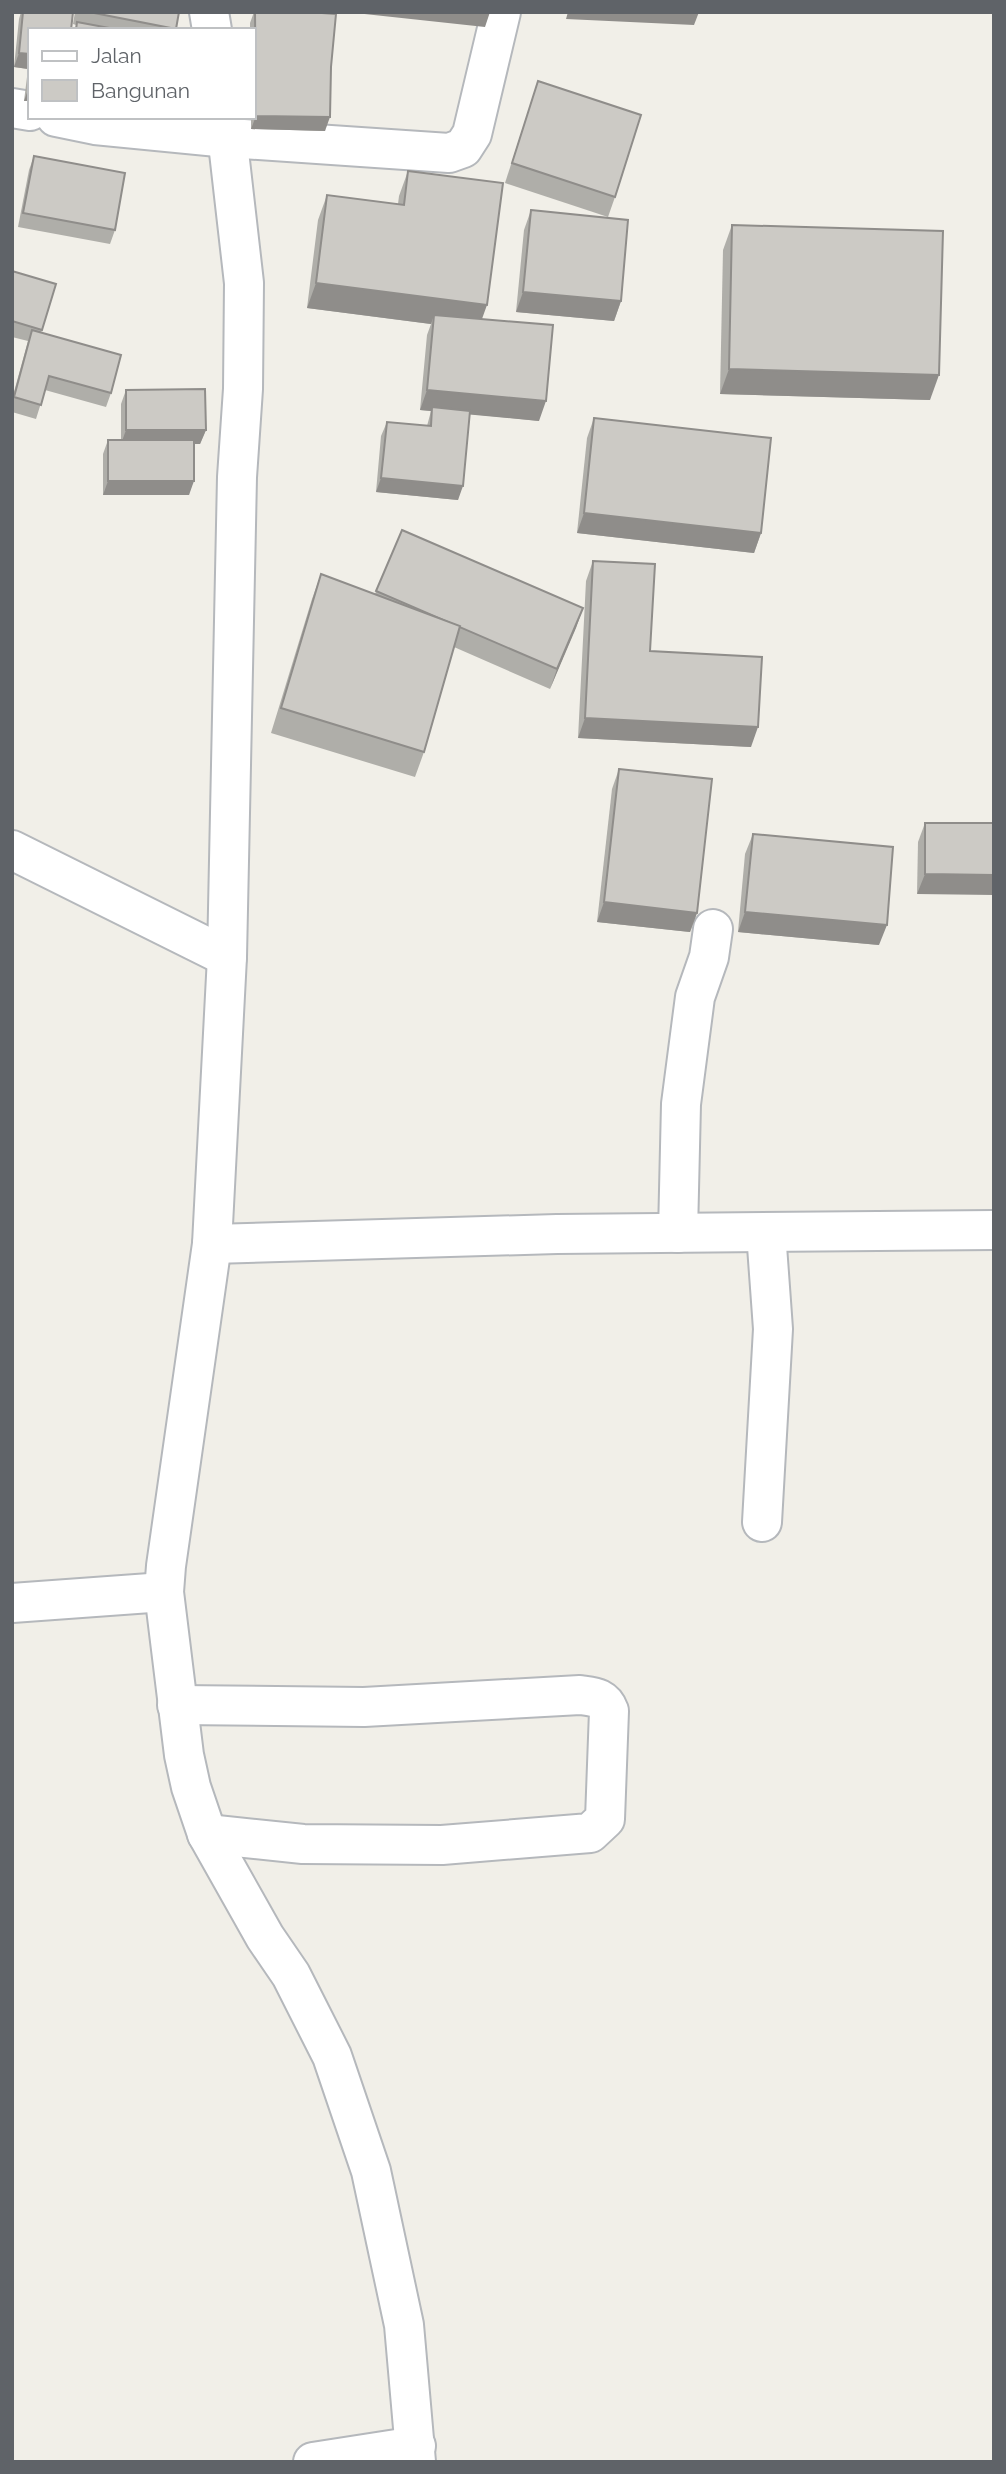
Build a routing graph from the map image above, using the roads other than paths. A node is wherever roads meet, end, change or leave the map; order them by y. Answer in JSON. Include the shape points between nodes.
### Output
{"nodes":[{"id":1,"x":501,"y":12,"type":"edge"},
{"id":2,"x":66,"y":119,"type":"edge"},
{"id":3,"x":226,"y":128,"type":"edge"},
{"id":4,"x":12,"y":849,"type":"edge"},
{"id":5,"x":713,"y":929,"type":"dead end"},
{"id":6,"x":226,"y":957,"type":"junction"},
{"id":7,"x":994,"y":1230,"type":"edge"},
{"id":8,"x":766,"y":1232,"type":"junction"},
{"id":9,"x":678,"y":1233,"type":"junction"},
{"id":10,"x":212,"y":1244,"type":"junction"},
{"id":11,"x":762,"y":1521,"type":"dead end"},
{"id":12,"x":164,"y":1592,"type":"junction"},
{"id":13,"x":12,"y":1603,"type":"edge"},
{"id":14,"x":177,"y":1705,"type":"junction"},
{"id":15,"x":207,"y":1834,"type":"junction"},
{"id":16,"x":416,"y":2454,"type":"edge"},
{"id":17,"x":313,"y":2462,"type":"edge"}],
"edges":[{"from":1,"to":3,"type":"street","via":[[472,134],[463,148],[449,153]]},
{"from":2,"to":3,"type":"street","via":[[95,125]]},
{"from":3,"to":6,"type":"street","via":[[244,283]]},
{"from":4,"to":6,"type":"street"},
{"from":5,"to":9,"type":"street","via":[[695,997],[681,1104]]},
{"from":6,"to":10,"type":"street"},
{"from":7,"to":8,"type":"street"},
{"from":8,"to":9,"type":"street"},
{"from":8,"to":11,"type":"street","via":[[773,1329]]},
{"from":9,"to":10,"type":"street"},
{"from":10,"to":12,"type":"street"},
{"from":12,"to":13,"type":"street"},
{"from":12,"to":14,"type":"street"},
{"from":14,"to":15,"type":"street","via":[[191,1787]]},
{"from":14,"to":15,"type":"street","via":[[363,1707],[580,1695],[598,1698],[610,1711],[605,1819],[590,1833],[442,1845],[303,1843]]},
{"from":15,"to":16,"type":"street","via":[[291,1975],[332,2056],[370,2171],[404,2325]]},
{"from":16,"to":17,"type":"street"}]}
